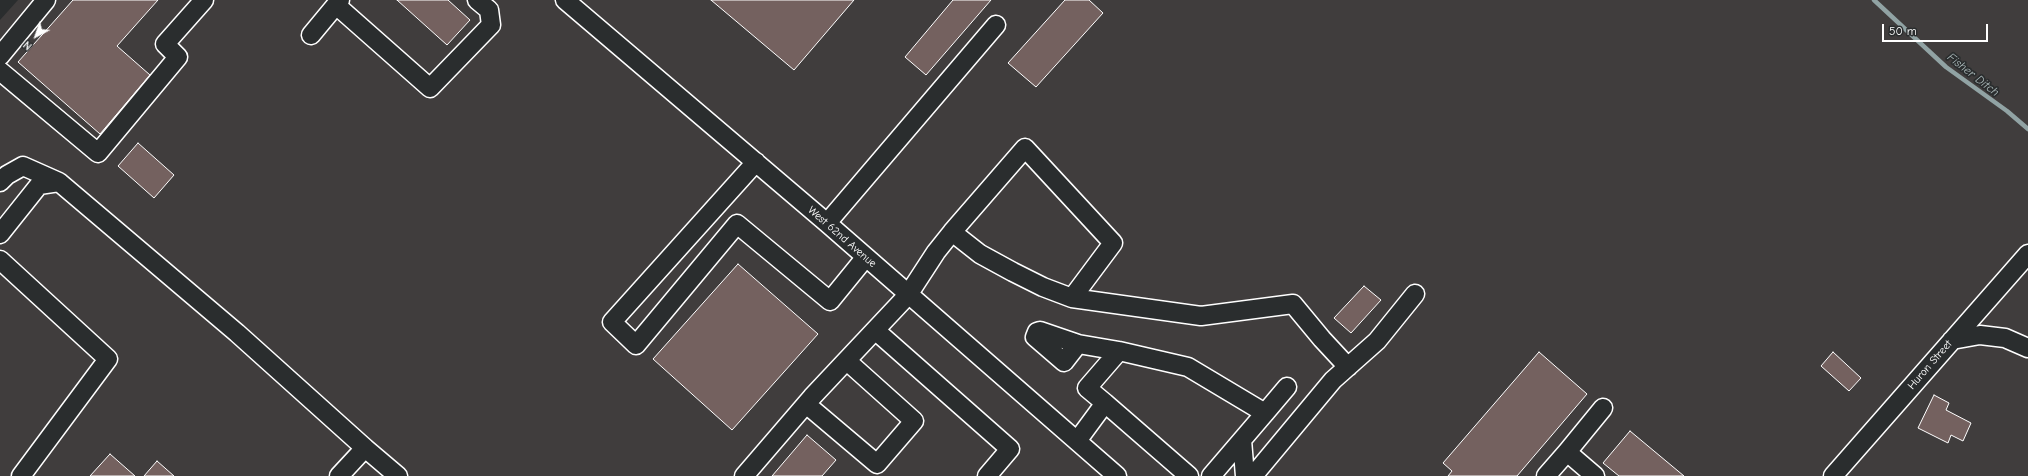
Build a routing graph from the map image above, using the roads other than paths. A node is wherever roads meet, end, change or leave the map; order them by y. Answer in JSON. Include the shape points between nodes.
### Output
{"nodes":[{"id":1,"x":46,"y":0,"type":"edge"},
{"id":2,"x":204,"y":0,"type":"edge"},
{"id":3,"x":477,"y":0,"type":"edge"},
{"id":4,"x":565,"y":0,"type":"edge"},
{"id":5,"x":338,"y":3,"type":"edge"},
{"id":6,"x":996,"y":25,"type":"dead end"},
{"id":7,"x":311,"y":35,"type":"dead end"},
{"id":8,"x":0,"y":58,"type":"edge"},
{"id":9,"x":756,"y":162,"type":"junction"},
{"id":10,"x":0,"y":182,"type":"edge"},
{"id":11,"x":59,"y":182,"type":"junction"},
{"id":12,"x":716,"y":206,"type":"junction"},
{"id":13,"x":827,"y":223,"type":"junction"},
{"id":14,"x":737,"y":224,"type":"junction"},
{"id":15,"x":952,"y":232,"type":"junction"},
{"id":16,"x":0,"y":234,"type":"edge"},
{"id":17,"x":2028,"y":254,"type":"edge"},
{"id":18,"x":866,"y":258,"type":"junction"},
{"id":19,"x":0,"y":260,"type":"edge"},
{"id":20,"x":1415,"y":294,"type":"dead end"},
{"id":21,"x":908,"y":295,"type":"junction"},
{"id":22,"x":1072,"y":298,"type":"junction"},
{"id":23,"x":875,"y":330,"type":"junction"},
{"id":24,"x":1952,"y":340,"type":"junction"},
{"id":25,"x":1078,"y":344,"type":"dead end"},
{"id":26,"x":2028,"y":348,"type":"edge"},
{"id":27,"x":1118,"y":352,"type":"junction"},
{"id":28,"x":847,"y":360,"type":"junction"},
{"id":29,"x":1348,"y":367,"type":"junction"},
{"id":30,"x":1287,"y":386,"type":"dead end"},
{"id":31,"x":806,"y":404,"type":"junction"},
{"id":32,"x":1105,"y":404,"type":"junction"},
{"id":33,"x":1603,"y":408,"type":"dead end"},
{"id":34,"x":1265,"y":413,"type":"junction"},
{"id":35,"x":1242,"y":440,"type":"junction"},
{"id":36,"x":1077,"y":441,"type":"junction"},
{"id":37,"x":365,"y":448,"type":"junction"},
{"id":38,"x":1568,"y":452,"type":"junction"},
{"id":39,"x":21,"y":476,"type":"edge"},
{"id":40,"x":339,"y":476,"type":"edge"},
{"id":41,"x":398,"y":476,"type":"edge"},
{"id":42,"x":744,"y":476,"type":"edge"},
{"id":43,"x":987,"y":476,"type":"edge"},
{"id":44,"x":1117,"y":476,"type":"edge"},
{"id":45,"x":1189,"y":476,"type":"edge"},
{"id":46,"x":1211,"y":476,"type":"edge"},
{"id":47,"x":1244,"y":476,"type":"edge"},
{"id":48,"x":1253,"y":476,"type":"edge"},
{"id":49,"x":1546,"y":476,"type":"edge"},
{"id":50,"x":1595,"y":476,"type":"edge"},
{"id":51,"x":1833,"y":476,"type":"edge"}],
"edges":[{"from":1,"to":8,"type":"street"},
{"from":2,"to":8,"type":"street","via":[[165,44],[178,57],[98,153]]},
{"from":3,"to":5,"type":"street","via":[[489,10],[491,25],[430,88]]},
{"from":4,"to":9,"type":"street","name":"West 62nd Avenue"},
{"from":5,"to":7,"type":"street"},
{"from":6,"to":13,"type":"street"},
{"from":9,"to":12,"type":"street"},
{"from":9,"to":13,"type":"street","name":"West 62nd Avenue"},
{"from":10,"to":11,"type":"street","via":[[23,166]]},
{"from":11,"to":16,"type":"street","via":[[39,185]]},
{"from":11,"to":37,"type":"street","via":[[237,333]]},
{"from":12,"to":14,"type":"street"},
{"from":12,"to":14,"type":"street","via":[[612,322],[636,345]]},
{"from":13,"to":18,"type":"street","name":"West 62nd Avenue"},
{"from":14,"to":18,"type":"street","via":[[830,301]]},
{"from":15,"to":21,"type":"street"},
{"from":15,"to":22,"type":"street","via":[[980,254],[1043,288]]},
{"from":15,"to":22,"type":"street","via":[[1025,148],[1113,243]]},
{"from":17,"to":24,"type":"street","name":"Huron Street"},
{"from":18,"to":21,"type":"street","name":"West 62nd Avenue"},
{"from":19,"to":39,"type":"street","via":[[108,359]]},
{"from":20,"to":29,"type":"street","via":[[1377,341]]},
{"from":21,"to":23,"type":"street"},
{"from":21,"to":36,"type":"street","name":"West 62nd Avenue"},
{"from":22,"to":29,"type":"street","via":[[1201,316],[1293,304]]},
{"from":23,"to":28,"type":"street"},
{"from":23,"to":43,"type":"street","via":[[1010,449]]},
{"from":24,"to":26,"type":"street","via":[[1980,335],[2005,338]]},
{"from":24,"to":51,"type":"street","name":"Huron Street"},
{"from":25,"to":27,"type":"street"},
{"from":27,"to":32,"type":"street","via":[[1087,388]]},
{"from":27,"to":34,"type":"street","via":[[1188,367]]},
{"from":28,"to":31,"type":"street"},
{"from":28,"to":31,"type":"street","via":[[914,421],[877,464]]},
{"from":29,"to":48,"type":"street","via":[[1333,380]]},
{"from":30,"to":34,"type":"street"},
{"from":31,"to":42,"type":"street"},
{"from":32,"to":36,"type":"street"},
{"from":32,"to":45,"type":"street"},
{"from":33,"to":38,"type":"street"},
{"from":34,"to":35,"type":"street"},
{"from":35,"to":46,"type":"street"},
{"from":35,"to":47,"type":"street"},
{"from":36,"to":44,"type":"street","name":"West 62nd Avenue"},
{"from":37,"to":40,"type":"street"},
{"from":37,"to":41,"type":"street"},
{"from":38,"to":49,"type":"street"},
{"from":38,"to":50,"type":"street"}]}
